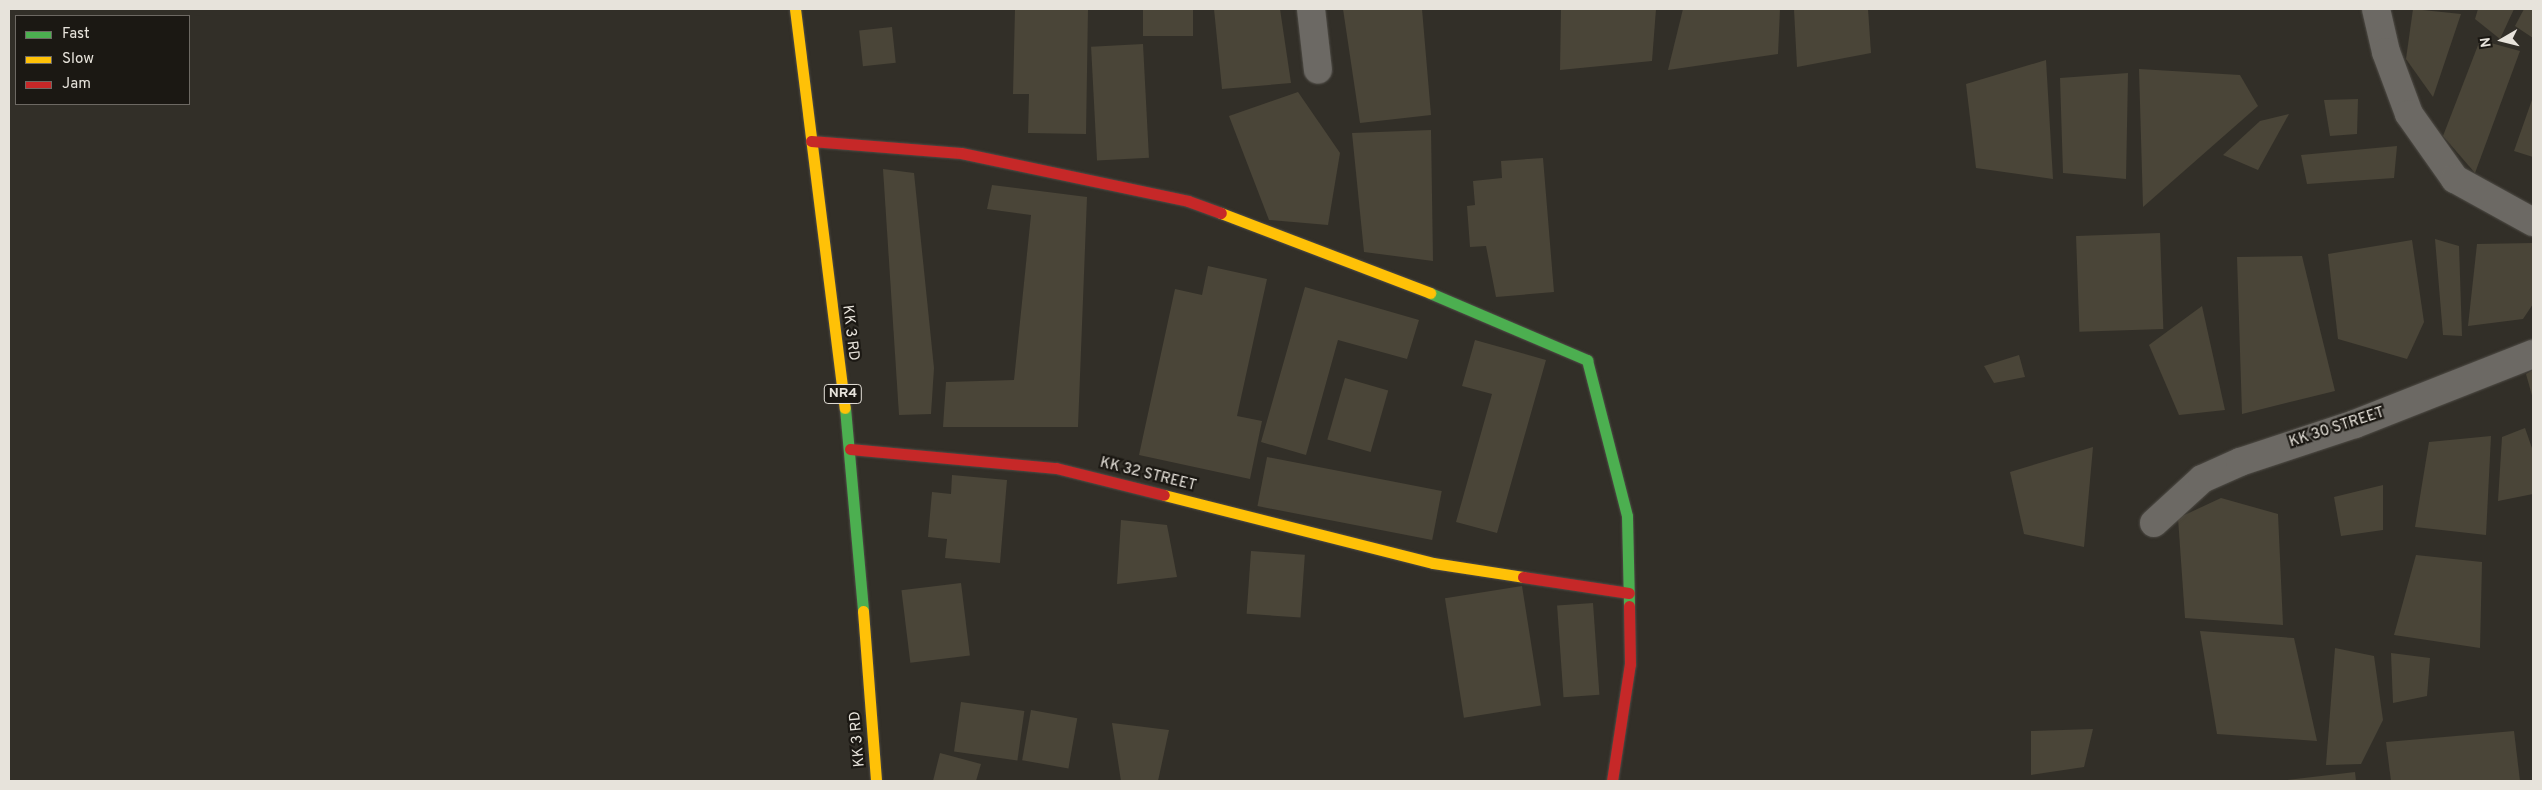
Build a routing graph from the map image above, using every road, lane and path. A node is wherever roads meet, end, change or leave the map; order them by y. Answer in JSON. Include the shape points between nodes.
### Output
{"nodes":[{"id":1,"x":795,"y":9,"type":"edge"},
{"id":2,"x":1312,"y":9,"type":"edge"},
{"id":3,"x":2376,"y":9,"type":"edge"},
{"id":4,"x":1318,"y":70,"type":"dead end"},
{"id":5,"x":811,"y":141,"type":"junction"},
{"id":6,"x":2533,"y":222,"type":"edge"},
{"id":7,"x":2533,"y":354,"type":"edge"},
{"id":8,"x":850,"y":449,"type":"junction"},
{"id":9,"x":2154,"y":523,"type":"dead end"},
{"id":10,"x":1629,"y":593,"type":"junction"},
{"id":11,"x":876,"y":781,"type":"edge"},
{"id":12,"x":1612,"y":781,"type":"edge"}],
"edges":[{"from":1,"to":5,"type":"main road","name":"KK 3 RD","number":"NR4"},
{"from":2,"to":4,"type":"street"},
{"from":3,"to":6,"type":"street","via":[[2386,52],[2410,114],[2455,179]]},
{"from":5,"to":8,"type":"main road","name":"KK 3 RD","number":"NR4"},
{"from":5,"to":10,"type":"main road","via":[[961,153],[1188,201],[1450,301],[1587,360],[1627,516]]},
{"from":7,"to":9,"type":"street","name":"KK 30 STREET","via":[[2355,424],[2240,462],[2202,479]]},
{"from":8,"to":10,"type":"main road","name":"KK 32 STREET","via":[[1056,468],[1433,563]]},
{"from":8,"to":11,"type":"main road","name":"KK 3 RD","number":"NR4"},
{"from":10,"to":12,"type":"main road","via":[[1630,664]]}]}
